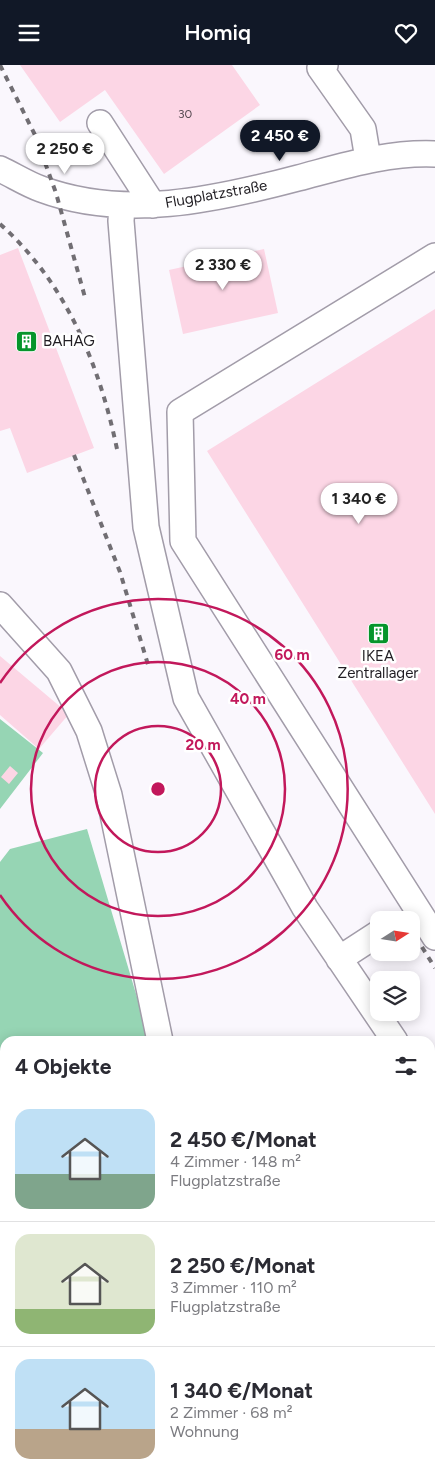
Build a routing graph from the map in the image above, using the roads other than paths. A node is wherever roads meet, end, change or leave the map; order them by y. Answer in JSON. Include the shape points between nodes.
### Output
{"nodes":[{"id":1,"x":325,"y":65,"type":"edge"},
{"id":2,"x":100,"y":123,"type":"dead end"},
{"id":3,"x":435,"y":154,"type":"edge"},
{"id":4,"x":368,"y":159,"type":"junction"},
{"id":5,"x":0,"y":169,"type":"edge"},
{"id":6,"x":122,"y":205,"type":"junction"},
{"id":7,"x":153,"y":205,"type":"junction"},
{"id":8,"x":435,"y":255,"type":"edge"},
{"id":9,"x":0,"y":605,"type":"edge"},
{"id":10,"x":423,"y":938,"type":"edge"},
{"id":11,"x":370,"y":939,"type":"edge"},
{"id":12,"x":339,"y":959,"type":"junction"},
{"id":13,"x":159,"y":1036,"type":"edge"},
{"id":14,"x":392,"y":1036,"type":"edge"}],
"edges":[{"from":1,"to":4,"type":"street","via":[[320,68],[363,129]]},
{"from":2,"to":7,"type":"street"},
{"from":3,"to":4,"type":"street","name":"Flugplatzstraße","via":[[406,153]]},
{"from":4,"to":7,"type":"street","name":"Flugplatzstraße","via":[[232,194]]},
{"from":5,"to":6,"type":"street","name":"Flugplatzstraße","via":[[41,189]]},
{"from":6,"to":7,"type":"street","name":"Flugplatzstraße"},
{"from":6,"to":12,"type":"street","via":[[146,527],[186,698],[305,909]]},
{"from":8,"to":10,"type":"street","via":[[180,412],[183,541]]},
{"from":9,"to":13,"type":"street","via":[[59,671],[89,731],[109,795]]},
{"from":11,"to":12,"type":"street"},
{"from":12,"to":14,"type":"street"}]}
